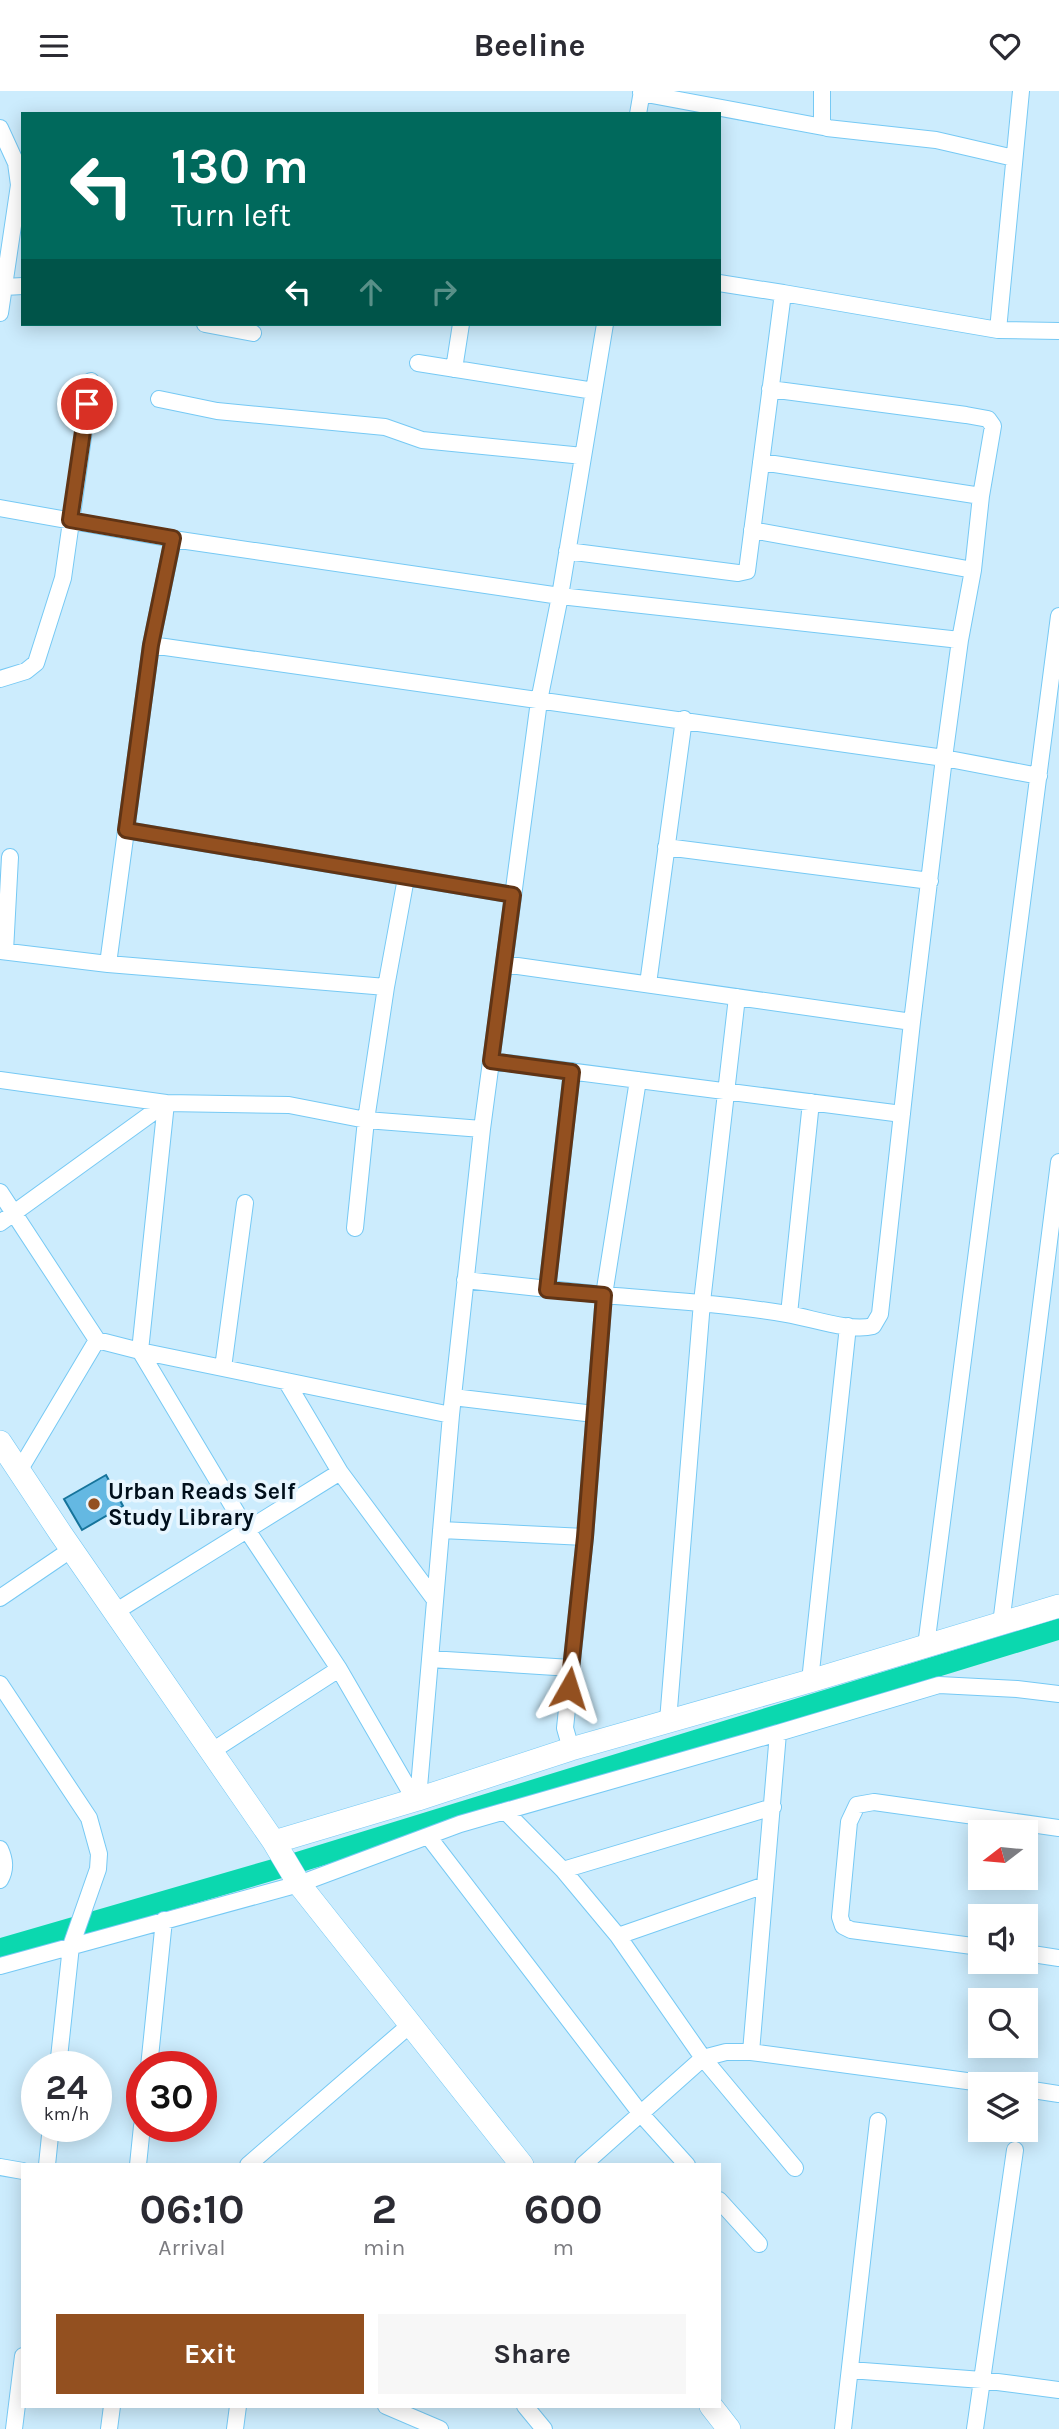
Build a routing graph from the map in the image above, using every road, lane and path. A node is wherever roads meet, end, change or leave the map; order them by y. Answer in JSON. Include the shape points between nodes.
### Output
{"nodes":[{"id":1,"x":821,"y":91,"type":"edge"},
{"id":2,"x":1021,"y":91,"type":"edge"},
{"id":3,"x":642,"y":92,"type":"edge"},
{"id":4,"x":638,"y":112,"type":"edge"},
{"id":5,"x":823,"y":127,"type":"junction"},
{"id":6,"x":0,"y":128,"type":"edge"},
{"id":7,"x":1014,"y":158,"type":"junction"},
{"id":8,"x":721,"y":283,"type":"edge"},
{"id":9,"x":21,"y":286,"type":"edge"},
{"id":10,"x":4,"y":287,"type":"junction"},
{"id":11,"x":783,"y":293,"type":"junction"},
{"id":12,"x":0,"y":313,"type":"edge"},
{"id":13,"x":216,"y":326,"type":"edge"},
{"id":14,"x":461,"y":326,"type":"edge"},
{"id":15,"x":605,"y":326,"type":"edge"},
{"id":16,"x":998,"y":330,"type":"junction"},
{"id":17,"x":1059,"y":331,"type":"edge"},
{"id":18,"x":253,"y":333,"type":"dead end"},
{"id":19,"x":418,"y":363,"type":"dead end"},
{"id":20,"x":454,"y":369,"type":"junction"},
{"id":21,"x":91,"y":381,"type":"dead end"},
{"id":22,"x":770,"y":389,"type":"junction"},
{"id":23,"x":594,"y":391,"type":"junction"},
{"id":24,"x":159,"y":399,"type":"dead end"},
{"id":25,"x":583,"y":456,"type":"junction"},
{"id":26,"x":761,"y":462,"type":"junction"},
{"id":27,"x":981,"y":496,"type":"junction"},
{"id":28,"x":0,"y":508,"type":"edge"},
{"id":29,"x":70,"y":520,"type":"junction"},
{"id":30,"x":752,"y":530,"type":"junction"},
{"id":31,"x":173,"y":538,"type":"junction"},
{"id":32,"x":568,"y":551,"type":"junction"},
{"id":33,"x":973,"y":570,"type":"junction"},
{"id":34,"x":560,"y":596,"type":"junction"},
{"id":35,"x":1059,"y":616,"type":"edge"},
{"id":36,"x":960,"y":640,"type":"junction"},
{"id":37,"x":151,"y":645,"type":"junction"},
{"id":38,"x":0,"y":679,"type":"edge"},
{"id":39,"x":539,"y":701,"type":"junction"},
{"id":40,"x":684,"y":719,"type":"junction"},
{"id":41,"x":944,"y":758,"type":"junction"},
{"id":42,"x":1039,"y":776,"type":"junction"},
{"id":43,"x":126,"y":830,"type":"junction"},
{"id":44,"x":666,"y":847,"type":"junction"},
{"id":45,"x":10,"y":856,"type":"dead end"},
{"id":46,"x":406,"y":878,"type":"junction"},
{"id":47,"x":930,"y":881,"type":"junction"},
{"id":48,"x":513,"y":895,"type":"junction"},
{"id":49,"x":2,"y":951,"type":"edge"},
{"id":50,"x":108,"y":964,"type":"junction"},
{"id":51,"x":504,"y":964,"type":"junction"},
{"id":52,"x":648,"y":984,"type":"junction"},
{"id":53,"x":386,"y":987,"type":"junction"},
{"id":54,"x":737,"y":997,"type":"junction"},
{"id":55,"x":912,"y":1022,"type":"junction"},
{"id":56,"x":491,"y":1061,"type":"junction"},
{"id":57,"x":572,"y":1072,"type":"junction"},
{"id":58,"x":0,"y":1080,"type":"edge"},
{"id":59,"x":638,"y":1080,"type":"junction"},
{"id":60,"x":727,"y":1091,"type":"junction"},
{"id":61,"x":166,"y":1103,"type":"junction"},
{"id":62,"x":811,"y":1103,"type":"junction"},
{"id":63,"x":902,"y":1114,"type":"junction"},
{"id":64,"x":366,"y":1119,"type":"junction"},
{"id":65,"x":482,"y":1129,"type":"junction"},
{"id":66,"x":1059,"y":1162,"type":"edge"},
{"id":67,"x":0,"y":1192,"type":"edge"},
{"id":68,"x":244,"y":1203,"type":"dead end"},
{"id":69,"x":15,"y":1212,"type":"junction"},
{"id":70,"x":0,"y":1223,"type":"edge"},
{"id":71,"x":355,"y":1228,"type":"dead end"},
{"id":72,"x":465,"y":1280,"type":"junction"},
{"id":73,"x":547,"y":1290,"type":"junction"},
{"id":74,"x":604,"y":1295,"type":"junction"},
{"id":75,"x":702,"y":1302,"type":"junction"},
{"id":76,"x":789,"y":1314,"type":"junction"},
{"id":77,"x":848,"y":1326,"type":"junction"},
{"id":78,"x":97,"y":1340,"type":"junction"},
{"id":79,"x":140,"y":1351,"type":"junction"},
{"id":80,"x":223,"y":1368,"type":"junction"},
{"id":81,"x":286,"y":1381,"type":"junction"},
{"id":82,"x":453,"y":1397,"type":"junction"},
{"id":83,"x":594,"y":1414,"type":"junction"},
{"id":84,"x":451,"y":1415,"type":"junction"},
{"id":85,"x":0,"y":1441,"type":"edge"},
{"id":86,"x":19,"y":1471,"type":"junction"},
{"id":87,"x":340,"y":1472,"type":"junction"},
{"id":88,"x":247,"y":1529,"type":"junction"},
{"id":89,"x":441,"y":1530,"type":"junction"},
{"id":90,"x":585,"y":1537,"type":"junction"},
{"id":91,"x":72,"y":1549,"type":"junction"},
{"id":92,"x":0,"y":1598,"type":"edge"},
{"id":93,"x":435,"y":1600,"type":"junction"},
{"id":94,"x":1059,"y":1606,"type":"edge"},
{"id":95,"x":116,"y":1612,"type":"junction"},
{"id":96,"x":1000,"y":1624,"type":"junction"},
{"id":97,"x":926,"y":1646,"type":"junction"},
{"id":98,"x":430,"y":1658,"type":"junction"},
{"id":99,"x":571,"y":1668,"type":"junction"},
{"id":100,"x":339,"y":1669,"type":"junction"},
{"id":101,"x":810,"y":1681,"type":"junction"},
{"id":102,"x":0,"y":1684,"type":"edge"},
{"id":103,"x":1059,"y":1694,"type":"edge"},
{"id":104,"x":668,"y":1721,"type":"junction"},
{"id":105,"x":778,"y":1733,"type":"junction"},
{"id":106,"x":571,"y":1749,"type":"junction"},
{"id":107,"x":212,"y":1751,"type":"junction"},
{"id":108,"x":417,"y":1799,"type":"junction"},
{"id":109,"x":773,"y":1807,"type":"junction"},
{"id":110,"x":505,"y":1811,"type":"junction"},
{"id":111,"x":1059,"y":1828,"type":"edge"},
{"id":112,"x":428,"y":1836,"type":"junction"},
{"id":113,"x":275,"y":1844,"type":"junction"},
{"id":114,"x":0,"y":1849,"type":"edge"},
{"id":115,"x":563,"y":1870,"type":"junction"},
{"id":116,"x":0,"y":1880,"type":"edge"},
{"id":117,"x":297,"y":1881,"type":"junction"},
{"id":118,"x":765,"y":1885,"type":"junction"},
{"id":119,"x":164,"y":1920,"type":"junction"},
{"id":120,"x":618,"y":1935,"type":"junction"},
{"id":121,"x":968,"y":1945,"type":"edge"},
{"id":122,"x":71,"y":1946,"type":"junction"},
{"id":123,"x":1038,"y":1955,"type":"edge"},
{"id":124,"x":1059,"y":1958,"type":"edge"},
{"id":125,"x":0,"y":1966,"type":"edge"},
{"id":126,"x":411,"y":2024,"type":"junction"},
{"id":127,"x":60,"y":2051,"type":"edge"},
{"id":128,"x":151,"y":2051,"type":"edge"},
{"id":129,"x":751,"y":2052,"type":"junction"},
{"id":130,"x":703,"y":2058,"type":"junction"},
{"id":131,"x":968,"y":2081,"type":"edge"},
{"id":132,"x":1038,"y":2091,"type":"edge"},
{"id":133,"x":1059,"y":2094,"type":"edge"},
{"id":134,"x":641,"y":2114,"type":"junction"},
{"id":135,"x":878,"y":2121,"type":"dead end"},
{"id":136,"x":49,"y":2142,"type":"edge"},
{"id":137,"x":140,"y":2142,"type":"edge"},
{"id":138,"x":1015,"y":2150,"type":"dead end"},
{"id":139,"x":514,"y":2162,"type":"edge"},
{"id":140,"x":47,"y":2163,"type":"edge"},
{"id":141,"x":138,"y":2163,"type":"edge"},
{"id":142,"x":250,"y":2163,"type":"edge"},
{"id":143,"x":585,"y":2163,"type":"edge"},
{"id":144,"x":685,"y":2163,"type":"edge"},
{"id":145,"x":0,"y":2167,"type":"edge"},
{"id":146,"x":795,"y":2168,"type":"dead end"},
{"id":147,"x":21,"y":2171,"type":"edge"},
{"id":148,"x":721,"y":2202,"type":"edge"},
{"id":149,"x":759,"y":2244,"type":"dead end"},
{"id":150,"x":850,"y":2370,"type":"junction"},
{"id":151,"x":21,"y":2371,"type":"edge"},
{"id":152,"x":982,"y":2380,"type":"junction"},
{"id":153,"x":1059,"y":2390,"type":"edge"},
{"id":154,"x":112,"y":2408,"type":"edge"},
{"id":155,"x":238,"y":2408,"type":"edge"},
{"id":156,"x":391,"y":2408,"type":"edge"},
{"id":157,"x":527,"y":2408,"type":"edge"},
{"id":158,"x":13,"y":2429,"type":"edge"},
{"id":159,"x":109,"y":2429,"type":"edge"},
{"id":160,"x":236,"y":2429,"type":"edge"},
{"id":161,"x":440,"y":2429,"type":"edge"},
{"id":162,"x":544,"y":2429,"type":"edge"},
{"id":163,"x":843,"y":2429,"type":"edge"},
{"id":164,"x":975,"y":2429,"type":"edge"}],
"edges":[{"from":1,"to":5,"type":"street"},
{"from":2,"to":7,"type":"street"},
{"from":3,"to":4,"type":"street"},
{"from":3,"to":5,"type":"street"},
{"from":5,"to":7,"type":"street","via":[[936,139]]},
{"from":6,"to":10,"type":"street","via":[[16,163],[19,185]]},
{"from":7,"to":16,"type":"street"},
{"from":8,"to":11,"type":"street"},
{"from":9,"to":10,"type":"street"},
{"from":10,"to":12,"type":"street"},
{"from":11,"to":16,"type":"street"},
{"from":11,"to":22,"type":"street"},
{"from":13,"to":18,"type":"street"},
{"from":14,"to":20,"type":"street"},
{"from":15,"to":23,"type":"street"},
{"from":16,"to":17,"type":"street"},
{"from":19,"to":20,"type":"street"},
{"from":20,"to":23,"type":"street"},
{"from":21,"to":29,"type":"street"},
{"from":22,"to":26,"type":"street"},
{"from":22,"to":27,"type":"street","via":[[988,419],[993,432]]},
{"from":23,"to":25,"type":"street"},
{"from":24,"to":25,"type":"street","via":[[218,411],[385,427],[422,440]]},
{"from":25,"to":32,"type":"street"},
{"from":26,"to":27,"type":"street"},
{"from":26,"to":30,"type":"street"},
{"from":27,"to":33,"type":"street"},
{"from":28,"to":29,"type":"street"},
{"from":29,"to":31,"type":"street"},
{"from":29,"to":38,"type":"street","via":[[60,590],[38,660],[26,671]]},
{"from":30,"to":32,"type":"street","via":[[747,571],[743,573]]},
{"from":30,"to":33,"type":"street"},
{"from":31,"to":34,"type":"street"},
{"from":31,"to":37,"type":"street"},
{"from":32,"to":34,"type":"street"},
{"from":33,"to":36,"type":"street"},
{"from":34,"to":36,"type":"street"},
{"from":34,"to":39,"type":"street"},
{"from":35,"to":42,"type":"street"},
{"from":36,"to":41,"type":"street"},
{"from":37,"to":39,"type":"street"},
{"from":37,"to":43,"type":"street"},
{"from":39,"to":40,"type":"street"},
{"from":39,"to":48,"type":"street"},
{"from":40,"to":41,"type":"street"},
{"from":40,"to":44,"type":"street"},
{"from":41,"to":42,"type":"street"},
{"from":41,"to":47,"type":"street"},
{"from":42,"to":97,"type":"street"},
{"from":43,"to":46,"type":"street"},
{"from":43,"to":50,"type":"street"},
{"from":44,"to":47,"type":"street"},
{"from":44,"to":52,"type":"street"},
{"from":45,"to":49,"type":"street"},
{"from":46,"to":48,"type":"street"},
{"from":46,"to":53,"type":"street"},
{"from":47,"to":55,"type":"street"},
{"from":48,"to":51,"type":"street"},
{"from":49,"to":50,"type":"street"},
{"from":50,"to":53,"type":"street"},
{"from":51,"to":52,"type":"street"},
{"from":51,"to":56,"type":"street"},
{"from":52,"to":54,"type":"street"},
{"from":53,"to":64,"type":"street"},
{"from":54,"to":55,"type":"street"},
{"from":54,"to":60,"type":"street"},
{"from":55,"to":63,"type":"street"},
{"from":56,"to":57,"type":"street"},
{"from":56,"to":65,"type":"street"},
{"from":57,"to":59,"type":"street"},
{"from":57,"to":73,"type":"street"},
{"from":58,"to":61,"type":"street"},
{"from":59,"to":60,"type":"street"},
{"from":59,"to":74,"type":"street"},
{"from":60,"to":62,"type":"street"},
{"from":60,"to":75,"type":"street"},
{"from":61,"to":64,"type":"street","via":[[289,1105]]},
{"from":61,"to":69,"type":"street"},
{"from":61,"to":79,"type":"street"},
{"from":62,"to":63,"type":"street"},
{"from":62,"to":76,"type":"street"},
{"from":63,"to":77,"type":"street","via":[[880,1314],[873,1326]]},
{"from":64,"to":65,"type":"street"},
{"from":64,"to":71,"type":"street"},
{"from":65,"to":72,"type":"street"},
{"from":66,"to":96,"type":"street"},
{"from":67,"to":69,"type":"street"},
{"from":68,"to":80,"type":"street"},
{"from":69,"to":70,"type":"street"},
{"from":69,"to":78,"type":"street"},
{"from":72,"to":73,"type":"street"},
{"from":72,"to":82,"type":"street"},
{"from":73,"to":74,"type":"street"},
{"from":74,"to":75,"type":"street"},
{"from":74,"to":83,"type":"street"},
{"from":75,"to":76,"type":"street"},
{"from":75,"to":104,"type":"street"},
{"from":76,"to":77,"type":"street"},
{"from":77,"to":101,"type":"street"},
{"from":78,"to":79,"type":"street"},
{"from":78,"to":86,"type":"street"},
{"from":79,"to":80,"type":"street"},
{"from":79,"to":88,"type":"street"},
{"from":80,"to":81,"type":"street"},
{"from":81,"to":84,"type":"street"},
{"from":81,"to":87,"type":"street"},
{"from":82,"to":83,"type":"street"},
{"from":82,"to":84,"type":"street"},
{"from":83,"to":90,"type":"street"},
{"from":84,"to":89,"type":"street"},
{"from":85,"to":86,"type":"street"},
{"from":86,"to":91,"type":"street"},
{"from":87,"to":88,"type":"street"},
{"from":87,"to":93,"type":"street"},
{"from":88,"to":95,"type":"street"},
{"from":88,"to":100,"type":"street"},
{"from":89,"to":90,"type":"street"},
{"from":89,"to":93,"type":"street"},
{"from":90,"to":99,"type":"street"},
{"from":91,"to":92,"type":"street"},
{"from":91,"to":95,"type":"street"},
{"from":93,"to":98,"type":"street"},
{"from":94,"to":96,"type":"street"},
{"from":95,"to":107,"type":"street"},
{"from":96,"to":97,"type":"street"},
{"from":97,"to":101,"type":"street"},
{"from":98,"to":99,"type":"street"},
{"from":98,"to":108,"type":"street"},
{"from":99,"to":106,"type":"street","via":[[565,1728]]},
{"from":100,"to":107,"type":"street"},
{"from":100,"to":108,"type":"street"},
{"from":101,"to":104,"type":"street"},
{"from":102,"to":122,"type":"street","via":[[95,1834],[99,1869]]},
{"from":103,"to":105,"type":"street","via":[[939,1685]]},
{"from":104,"to":106,"type":"street"},
{"from":105,"to":109,"type":"street"},
{"from":105,"to":110,"type":"street"},
{"from":106,"to":108,"type":"street"},
{"from":107,"to":113,"type":"street"},
{"from":108,"to":113,"type":"street"},
{"from":109,"to":115,"type":"street"},
{"from":109,"to":118,"type":"street"},
{"from":110,"to":112,"type":"street"},
{"from":110,"to":115,"type":"street"},
{"from":111,"to":121,"type":"street","via":[[874,1801],[857,1805],[849,1822],[840,1917],[843,1926]]},
{"from":112,"to":117,"type":"street"},
{"from":112,"to":134,"type":"street"},
{"from":113,"to":117,"type":"street"},
{"from":114,"to":116,"type":"street","via":[[4,1872]]},
{"from":115,"to":120,"type":"street"},
{"from":117,"to":119,"type":"street"},
{"from":117,"to":126,"type":"street"},
{"from":118,"to":120,"type":"street"},
{"from":118,"to":129,"type":"street"},
{"from":119,"to":122,"type":"street"},
{"from":119,"to":128,"type":"street"},
{"from":120,"to":130,"type":"street"},
{"from":122,"to":125,"type":"street"},
{"from":122,"to":127,"type":"street"},
{"from":123,"to":124,"type":"street"},
{"from":126,"to":139,"type":"street"},
{"from":126,"to":142,"type":"street"},
{"from":129,"to":130,"type":"street"},
{"from":129,"to":131,"type":"street"},
{"from":130,"to":134,"type":"street"},
{"from":130,"to":146,"type":"street"},
{"from":132,"to":133,"type":"street"},
{"from":134,"to":143,"type":"street"},
{"from":134,"to":144,"type":"street"},
{"from":135,"to":150,"type":"street"},
{"from":136,"to":140,"type":"street"},
{"from":137,"to":141,"type":"street"},
{"from":138,"to":152,"type":"street"},
{"from":145,"to":147,"type":"street"},
{"from":148,"to":149,"type":"street"},
{"from":150,"to":152,"type":"street"},
{"from":150,"to":163,"type":"street"},
{"from":151,"to":158,"type":"street"},
{"from":152,"to":153,"type":"street"},
{"from":152,"to":164,"type":"street"},
{"from":154,"to":159,"type":"street"},
{"from":155,"to":160,"type":"street"},
{"from":156,"to":161,"type":"street"},
{"from":157,"to":162,"type":"street"}]}
